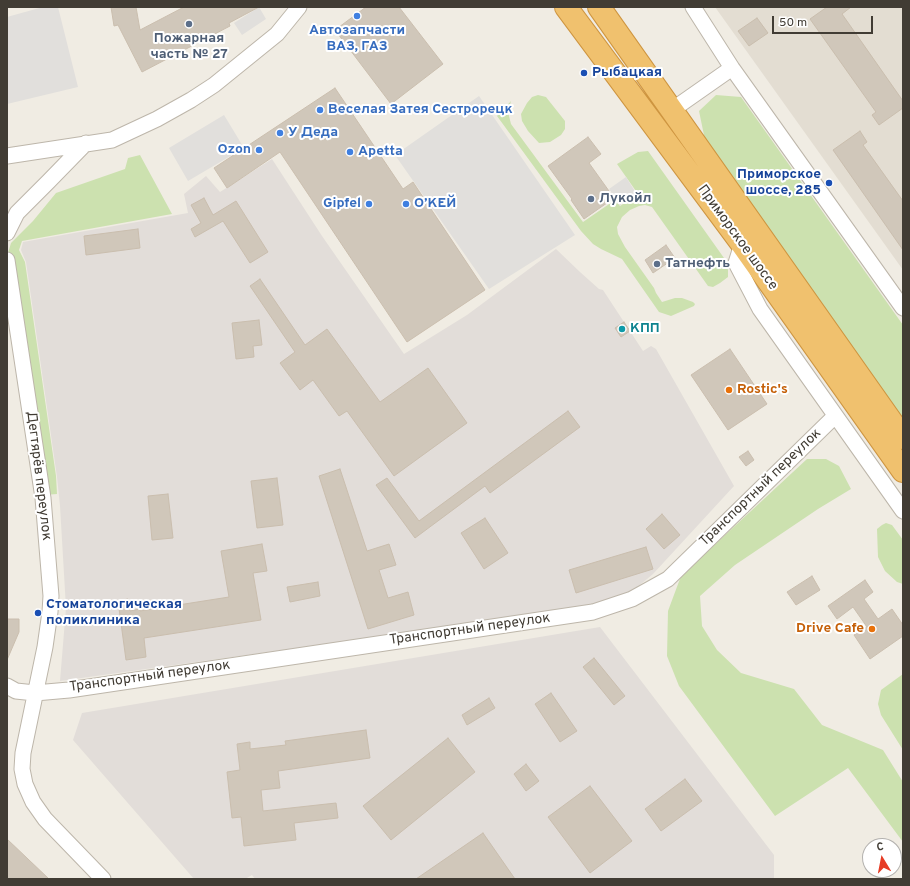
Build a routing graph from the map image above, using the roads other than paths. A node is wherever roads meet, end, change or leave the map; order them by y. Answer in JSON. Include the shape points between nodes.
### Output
{"nodes":[{"id":1,"x":299,"y":7,"type":"edge"},
{"id":2,"x":566,"y":7,"type":"edge"},
{"id":3,"x":599,"y":7,"type":"edge"},
{"id":4,"x":693,"y":7,"type":"edge"},
{"id":5,"x":732,"y":68,"type":"junction"},
{"id":6,"x":672,"y":110,"type":"junction"},
{"id":7,"x":86,"y":143,"type":"junction"},
{"id":8,"x":7,"y":156,"type":"edge"},
{"id":9,"x":7,"y":233,"type":"edge"},
{"id":10,"x":742,"y":244,"type":"junction"},
{"id":11,"x":7,"y":260,"type":"edge"},
{"id":12,"x":903,"y":308,"type":"edge"},
{"id":13,"x":835,"y":416,"type":"junction"},
{"id":14,"x":903,"y":438,"type":"edge"},
{"id":15,"x":903,"y":471,"type":"edge"},
{"id":16,"x":903,"y":511,"type":"edge"},
{"id":17,"x":7,"y":686,"type":"edge"},
{"id":18,"x":35,"y":694,"type":"junction"},
{"id":19,"x":103,"y":879,"type":"edge"}],
"edges":[{"from":1,"to":7,"type":"street","via":[[277,34],[214,85],[191,100],[112,140]]},
{"from":2,"to":10,"type":"highway","name":"Приморское шоссе"},
{"from":3,"to":6,"type":"highway","name":"Приморское шоссе"},
{"from":4,"to":5,"type":"street"},
{"from":5,"to":6,"type":"street"},
{"from":5,"to":12,"type":"street"},
{"from":6,"to":14,"type":"highway","name":"Приморское шоссе"},
{"from":7,"to":8,"type":"street"},
{"from":7,"to":9,"type":"street","via":[[17,213]]},
{"from":10,"to":13,"type":"street","via":[[736,263],[760,309]]},
{"from":10,"to":15,"type":"highway","name":"Приморское шоссе"},
{"from":11,"to":18,"type":"street","name":"Дегтярёв переулок","via":[[43,498],[51,596],[45,647]]},
{"from":13,"to":16,"type":"street"},
{"from":13,"to":18,"type":"street","name":"Транспортный переулок","via":[[668,579],[632,599],[593,612]]},
{"from":17,"to":18,"type":"street","name":"Транспортный переулок","via":[[16,691]]},
{"from":18,"to":19,"type":"street","name":"Дегтярёв переулок","via":[[23,754],[25,784],[45,819]]}]}
